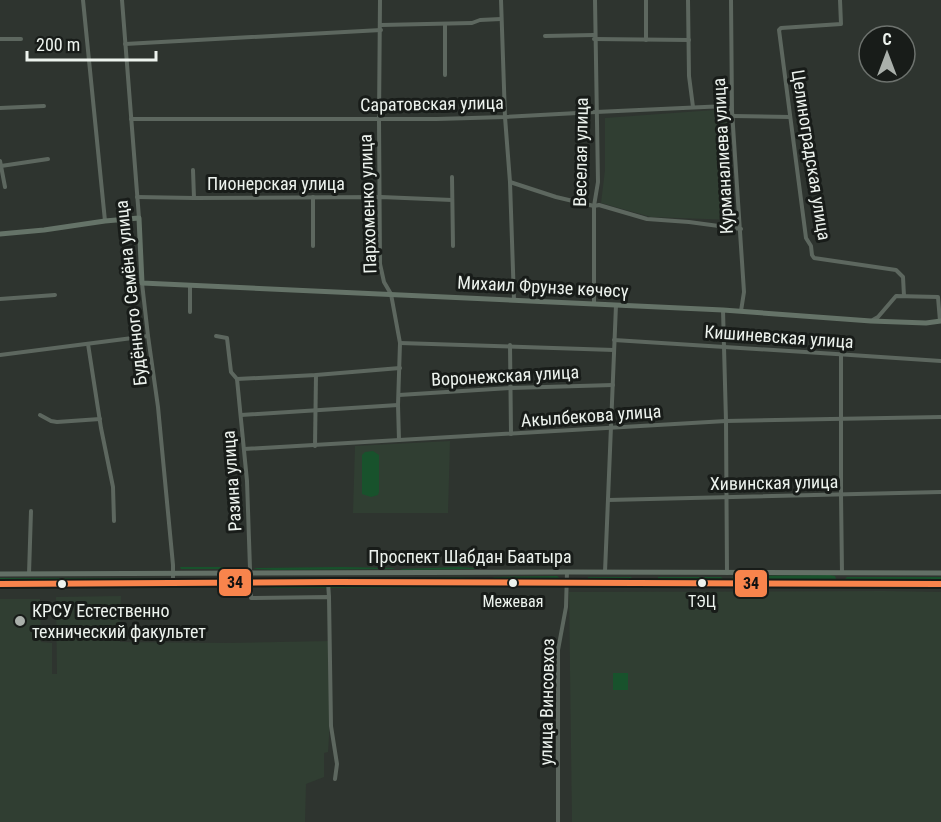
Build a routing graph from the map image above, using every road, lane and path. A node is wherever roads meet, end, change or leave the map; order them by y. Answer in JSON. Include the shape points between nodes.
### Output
{"nodes":[{"id":1,"x":83,"y":0,"type":"edge"},
{"id":2,"x":122,"y":0,"type":"edge"},
{"id":3,"x":380,"y":0,"type":"edge"},
{"id":4,"x":501,"y":0,"type":"edge"},
{"id":5,"x":594,"y":0,"type":"edge"},
{"id":6,"x":646,"y":0,"type":"edge"},
{"id":7,"x":688,"y":0,"type":"edge"},
{"id":8,"x":731,"y":0,"type":"edge"},
{"id":9,"x":840,"y":0,"type":"edge"},
{"id":10,"x":501,"y":19,"type":"junction"},
{"id":11,"x":445,"y":24,"type":"junction"},
{"id":12,"x":381,"y":27,"type":"junction"},
{"id":13,"x":545,"y":36,"type":"dead end"},
{"id":14,"x":594,"y":37,"type":"junction"},
{"id":15,"x":0,"y":39,"type":"edge"},
{"id":16,"x":21,"y":39,"type":"dead end"},
{"id":17,"x":646,"y":40,"type":"junction"},
{"id":18,"x":689,"y":40,"type":"junction"},
{"id":19,"x":125,"y":44,"type":"junction"},
{"id":20,"x":445,"y":75,"type":"dead end"},
{"id":21,"x":44,"y":106,"type":"dead end"},
{"id":22,"x":693,"y":107,"type":"junction"},
{"id":23,"x":0,"y":108,"type":"edge"},
{"id":24,"x":596,"y":112,"type":"junction"},
{"id":25,"x":732,"y":113,"type":"junction"},
{"id":26,"x":505,"y":117,"type":"junction"},
{"id":27,"x":790,"y":117,"type":"junction"},
{"id":28,"x":131,"y":119,"type":"junction"},
{"id":29,"x":379,"y":119,"type":"junction"},
{"id":30,"x":48,"y":159,"type":"dead end"},
{"id":31,"x":0,"y":163,"type":"edge"},
{"id":32,"x":193,"y":170,"type":"dead end"},
{"id":33,"x":452,"y":177,"type":"dead end"},
{"id":34,"x":510,"y":182,"type":"junction"},
{"id":35,"x":5,"y":187,"type":"dead end"},
{"id":36,"x":137,"y":197,"type":"junction"},
{"id":37,"x":313,"y":197,"type":"junction"},
{"id":38,"x":381,"y":197,"type":"junction"},
{"id":39,"x":194,"y":198,"type":"junction"},
{"id":40,"x":452,"y":200,"type":"junction"},
{"id":41,"x":594,"y":206,"type":"junction"},
{"id":42,"x":139,"y":218,"type":"junction"},
{"id":43,"x":105,"y":221,"type":"junction"},
{"id":44,"x":741,"y":229,"type":"junction"},
{"id":45,"x":0,"y":234,"type":"edge"},
{"id":46,"x":313,"y":246,"type":"dead end"},
{"id":47,"x":453,"y":246,"type":"dead end"},
{"id":48,"x":142,"y":283,"type":"junction"},
{"id":49,"x":190,"y":285,"type":"junction"},
{"id":50,"x":391,"y":294,"type":"junction"},
{"id":51,"x":55,"y":296,"type":"dead end"},
{"id":52,"x":904,"y":296,"type":"junction"},
{"id":53,"x":0,"y":299,"type":"edge"},
{"id":54,"x":514,"y":301,"type":"junction"},
{"id":55,"x":594,"y":304,"type":"junction"},
{"id":56,"x":616,"y":305,"type":"junction"},
{"id":57,"x":723,"y":310,"type":"junction"},
{"id":58,"x":741,"y":311,"type":"junction"},
{"id":59,"x":190,"y":312,"type":"dead end"},
{"id":60,"x":871,"y":321,"type":"junction"},
{"id":61,"x":940,"y":321,"type":"edge"},
{"id":62,"x":148,"y":336,"type":"junction"},
{"id":63,"x":216,"y":336,"type":"dead end"},
{"id":64,"x":614,"y":340,"type":"junction"},
{"id":65,"x":400,"y":343,"type":"junction"},
{"id":66,"x":88,"y":345,"type":"junction"},
{"id":67,"x":510,"y":345,"type":"junction"},
{"id":68,"x":724,"y":346,"type":"junction"},
{"id":69,"x":614,"y":350,"type":"junction"},
{"id":70,"x":0,"y":355,"type":"edge"},
{"id":71,"x":841,"y":355,"type":"junction"},
{"id":72,"x":941,"y":360,"type":"edge"},
{"id":73,"x":400,"y":368,"type":"junction"},
{"id":74,"x":316,"y":375,"type":"junction"},
{"id":75,"x":237,"y":379,"type":"junction"},
{"id":76,"x":613,"y":385,"type":"junction"},
{"id":77,"x":510,"y":388,"type":"junction"},
{"id":78,"x":399,"y":395,"type":"junction"},
{"id":79,"x":398,"y":405,"type":"junction"},
{"id":80,"x":315,"y":411,"type":"junction"},
{"id":81,"x":241,"y":415,"type":"junction"},
{"id":82,"x":40,"y":416,"type":"dead end"},
{"id":83,"x":941,"y":417,"type":"edge"},
{"id":84,"x":100,"y":419,"type":"junction"},
{"id":85,"x":841,"y":419,"type":"junction"},
{"id":86,"x":726,"y":421,"type":"junction"},
{"id":87,"x":611,"y":427,"type":"junction"},
{"id":88,"x":511,"y":434,"type":"junction"},
{"id":89,"x":399,"y":440,"type":"junction"},
{"id":90,"x":315,"y":446,"type":"junction"},
{"id":91,"x":244,"y":449,"type":"junction"},
{"id":92,"x":941,"y":492,"type":"edge"},
{"id":93,"x":841,"y":495,"type":"junction"},
{"id":94,"x":726,"y":497,"type":"junction"},
{"id":95,"x":608,"y":500,"type":"junction"},
{"id":96,"x":30,"y":512,"type":"dead end"},
{"id":97,"x":114,"y":521,"type":"dead end"},
{"id":98,"x":482,"y":572,"type":"junction"},
{"id":99,"x":567,"y":572,"type":"junction"},
{"id":100,"x":604,"y":572,"type":"junction"},
{"id":101,"x":637,"y":572,"type":"junction"},
{"id":102,"x":655,"y":572,"type":"junction"},
{"id":103,"x":173,"y":573,"type":"junction"},
{"id":104,"x":250,"y":573,"type":"junction"},
{"id":105,"x":727,"y":573,"type":"junction"},
{"id":106,"x":842,"y":573,"type":"junction"},
{"id":107,"x":941,"y":573,"type":"edge"},
{"id":108,"x":0,"y":574,"type":"edge"},
{"id":109,"x":29,"y":574,"type":"junction"},
{"id":110,"x":173,"y":582,"type":"junction"},
{"id":111,"x":251,"y":582,"type":"junction"},
{"id":112,"x":328,"y":582,"type":"junction"},
{"id":113,"x":483,"y":583,"type":"junction"},
{"id":114,"x":567,"y":583,"type":"junction"},
{"id":115,"x":637,"y":583,"type":"junction"},
{"id":116,"x":655,"y":583,"type":"junction"},
{"id":117,"x":0,"y":584,"type":"edge"},
{"id":118,"x":728,"y":584,"type":"junction"},
{"id":119,"x":842,"y":584,"type":"junction"},
{"id":120,"x":941,"y":584,"type":"edge"},
{"id":121,"x":329,"y":597,"type":"junction"},
{"id":122,"x":336,"y":779,"type":"dead end"},
{"id":123,"x":558,"y":822,"type":"edge"}],
"edges":[{"from":1,"to":43,"type":"street","name":"Будённого Семёна улица"},
{"from":2,"to":19,"type":"street","name":"Будённого Семёна улица"},
{"from":3,"to":12,"type":"street","name":"Пархоменко улица"},
{"from":4,"to":10,"type":"street"},
{"from":5,"to":14,"type":"street","name":"Веселая улица"},
{"from":6,"to":17,"type":"street"},
{"from":7,"to":18,"type":"street"},
{"from":8,"to":25,"type":"street","name":"Курманалиева улица"},
{"from":9,"to":27,"type":"street","name":"Целиноградская улица","via":[[841,24],[780,29]]},
{"from":10,"to":11,"type":"street"},
{"from":10,"to":26,"type":"street"},
{"from":11,"to":12,"type":"street"},
{"from":11,"to":20,"type":"street"},
{"from":12,"to":19,"type":"street"},
{"from":12,"to":29,"type":"street","name":"Пархоменко улица"},
{"from":13,"to":14,"type":"street"},
{"from":14,"to":17,"type":"street"},
{"from":14,"to":24,"type":"street","name":"Веселая улица"},
{"from":15,"to":16,"type":"street"},
{"from":17,"to":18,"type":"street"},
{"from":18,"to":22,"type":"street"},
{"from":19,"to":28,"type":"street","name":"Будённого Семёна улица"},
{"from":21,"to":23,"type":"street"},
{"from":22,"to":24,"type":"street","name":"Саратовская улица"},
{"from":22,"to":25,"type":"street","name":"Саратовская улица","via":[[726,106]]},
{"from":24,"to":26,"type":"street","name":"Саратовская улица"},
{"from":24,"to":41,"type":"street","name":"Веселая улица","via":[[598,182]]},
{"from":25,"to":27,"type":"street","name":"Саратовская улица"},
{"from":25,"to":44,"type":"street","name":"Курманалиева улица"},
{"from":26,"to":29,"type":"street","name":"Саратовская улица"},
{"from":26,"to":34,"type":"street"},
{"from":27,"to":52,"type":"street","name":"Целиноградская улица","via":[[806,237],[813,257],[896,270],[903,277]]},
{"from":28,"to":29,"type":"street","name":"Саратовская улица"},
{"from":28,"to":36,"type":"street","name":"Будённого Семёна улица"},
{"from":29,"to":38,"type":"street","name":"Пархоменко улица"},
{"from":30,"to":31,"type":"street"},
{"from":31,"to":35,"type":"street"},
{"from":32,"to":39,"type":"street"},
{"from":33,"to":40,"type":"street"},
{"from":34,"to":41,"type":"street"},
{"from":34,"to":54,"type":"street"},
{"from":36,"to":39,"type":"street","name":"Пионерская улица"},
{"from":36,"to":42,"type":"street","name":"Будённого Семёна улица"},
{"from":37,"to":38,"type":"street","name":"Пионерская улица"},
{"from":37,"to":39,"type":"street","name":"Пионерская улица"},
{"from":37,"to":46,"type":"street"},
{"from":38,"to":40,"type":"street","name":"Пионерская улица"},
{"from":38,"to":50,"type":"street","name":"Пархоменко улица","via":[[380,264]]},
{"from":40,"to":47,"type":"street"},
{"from":41,"to":44,"type":"street","via":[[647,219]]},
{"from":41,"to":55,"type":"street","name":"Веселая улица"},
{"from":42,"to":43,"type":"main road"},
{"from":42,"to":48,"type":"main road","name":"Будённого Семёна улица"},
{"from":43,"to":45,"type":"main road"},
{"from":44,"to":58,"type":"street","name":"Курманалиева улица"},
{"from":48,"to":49,"type":"main road","name":"Михаил Фрунзе көчөсү"},
{"from":48,"to":62,"type":"street","name":"Будённого Семёна улица"},
{"from":49,"to":50,"type":"main road","name":"Михаил Фрунзе көчөсү"},
{"from":49,"to":59,"type":"street"},
{"from":50,"to":54,"type":"main road","name":"Михаил Фрунзе көчөсү"},
{"from":50,"to":65,"type":"street","name":"Пархоменко улица"},
{"from":51,"to":53,"type":"street"},
{"from":52,"to":60,"type":"street","via":[[896,296]]},
{"from":52,"to":61,"type":"street","via":[[938,297]]},
{"from":54,"to":55,"type":"main road","name":"Михаил Фрунзе көчөсү"},
{"from":55,"to":56,"type":"main road","name":"Михаил Фрунзе көчөсү"},
{"from":56,"to":57,"type":"main road","name":"Михаил Фрунзе көчөсү"},
{"from":56,"to":64,"type":"street"},
{"from":57,"to":58,"type":"main road","name":"Михаил Фрунзе көчөсү"},
{"from":57,"to":68,"type":"street"},
{"from":58,"to":60,"type":"main road","name":"Михаил Фрунзе көчөсү"},
{"from":60,"to":61,"type":"main road","name":"Михаил Фрунзе көчөсү"},
{"from":62,"to":66,"type":"street"},
{"from":62,"to":103,"type":"street","name":"Будённого Семёна улица"},
{"from":63,"to":75,"type":"street","name":"Разина улица","via":[[227,338],[230,369]]},
{"from":64,"to":68,"type":"street","name":"Кишиневская улица"},
{"from":64,"to":69,"type":"street"},
{"from":65,"to":67,"type":"street"},
{"from":65,"to":73,"type":"street","name":"Пархоменко улица"},
{"from":66,"to":70,"type":"street"},
{"from":66,"to":84,"type":"street"},
{"from":67,"to":69,"type":"street"},
{"from":67,"to":77,"type":"street"},
{"from":68,"to":71,"type":"street","name":"Кишиневская улица"},
{"from":68,"to":86,"type":"street"},
{"from":69,"to":76,"type":"street"},
{"from":71,"to":72,"type":"street","name":"Кишиневская улица"},
{"from":71,"to":85,"type":"street"},
{"from":73,"to":74,"type":"street"},
{"from":73,"to":78,"type":"street","name":"Пархоменко улица"},
{"from":74,"to":75,"type":"street"},
{"from":74,"to":80,"type":"street"},
{"from":75,"to":81,"type":"street","name":"Разина улица"},
{"from":76,"to":77,"type":"street","name":"Воронежская улица"},
{"from":76,"to":87,"type":"street"},
{"from":77,"to":78,"type":"street","name":"Воронежская улица"},
{"from":77,"to":88,"type":"street"},
{"from":78,"to":79,"type":"street","name":"Пархоменко улица"},
{"from":79,"to":80,"type":"street"},
{"from":79,"to":89,"type":"street","name":"Пархоменко улица"},
{"from":80,"to":81,"type":"street"},
{"from":80,"to":90,"type":"street"},
{"from":81,"to":91,"type":"street","name":"Разина улица"},
{"from":82,"to":84,"type":"street","via":[[57,422]]},
{"from":83,"to":85,"type":"street","name":"Акылбекова улица"},
{"from":84,"to":97,"type":"street","via":[[113,487]]},
{"from":85,"to":86,"type":"street","name":"Акылбекова улица"},
{"from":85,"to":93,"type":"street"},
{"from":86,"to":87,"type":"street","name":"Акылбекова улица"},
{"from":86,"to":94,"type":"street"},
{"from":87,"to":88,"type":"street","name":"Акылбекова улица"},
{"from":87,"to":95,"type":"street"},
{"from":88,"to":89,"type":"street","name":"Акылбекова улица"},
{"from":89,"to":90,"type":"street","name":"Акылбекова улица"},
{"from":90,"to":91,"type":"street","name":"Акылбекова улица"},
{"from":91,"to":104,"type":"street","name":"Разина улица"},
{"from":92,"to":93,"type":"street","name":"Хивинская улица"},
{"from":93,"to":94,"type":"street","name":"Хивинская улица"},
{"from":93,"to":106,"type":"street"},
{"from":94,"to":95,"type":"street","name":"Хивинская улица"},
{"from":94,"to":105,"type":"street"},
{"from":95,"to":100,"type":"street"},
{"from":96,"to":109,"type":"street"},
{"from":98,"to":99,"type":"main road","name":"Проспект Шабдан Баатыра"},
{"from":98,"to":104,"type":"main road","name":"Проспект Шабдан Баатыра"},
{"from":98,"to":113,"type":"main road"},
{"from":99,"to":100,"type":"main road","name":"Проспект Шабдан Баатыра"},
{"from":99,"to":114,"type":"street","name":"улица Винсовхоз"},
{"from":100,"to":101,"type":"main road","name":"Проспект Шабдан Баатыра"},
{"from":101,"to":102,"type":"main road","name":"Проспект Шабдан Баатыра"},
{"from":101,"to":115,"type":"main road"},
{"from":102,"to":105,"type":"main road","name":"Проспект Шабдан Баатыра"},
{"from":102,"to":116,"type":"main road"},
{"from":103,"to":104,"type":"main road","name":"Проспект Шабдан Баатыра"},
{"from":103,"to":109,"type":"main road","name":"Проспект Шабдан Баатыра"},
{"from":103,"to":110,"type":"street","name":"Будённого Семёна улица"},
{"from":104,"to":111,"type":"street","name":"Разина улица"},
{"from":105,"to":106,"type":"main road","name":"Проспект Шабдан Баатыра"},
{"from":105,"to":118,"type":"main road"},
{"from":106,"to":107,"type":"main road","name":"Проспект Шабдан Баатыра"},
{"from":106,"to":119,"type":"main road"},
{"from":108,"to":109,"type":"main road","name":"Проспект Шабдан Баатыра"},
{"from":110,"to":111,"type":"main road","name":"Проспект Шабдан Баатыра"},
{"from":110,"to":117,"type":"main road","name":"Проспект Шабдан Баатыра"},
{"from":111,"to":112,"type":"main road","name":"Проспект Шабдан Баатыра"},
{"from":111,"to":121,"type":"street","via":[[251,598]]},
{"from":112,"to":113,"type":"main road","name":"Проспект Шабдан Баатыра"},
{"from":112,"to":121,"type":"street"},
{"from":113,"to":114,"type":"main road","name":"Проспект Шабдан Баатыра"},
{"from":114,"to":115,"type":"main road","name":"Проспект Шабдан Баатыра"},
{"from":114,"to":123,"type":"street","name":"улица Винсовхоз","via":[[558,650]]},
{"from":115,"to":116,"type":"main road","name":"Проспект Шабдан Баатыра"},
{"from":116,"to":118,"type":"main road","name":"Проспект Шабдан Баатыра"},
{"from":118,"to":119,"type":"main road","name":"Проспект Шабдан Баатыра"},
{"from":119,"to":120,"type":"main road","name":"Проспект Шабдан Баатыра"},
{"from":121,"to":122,"type":"street"}]}
